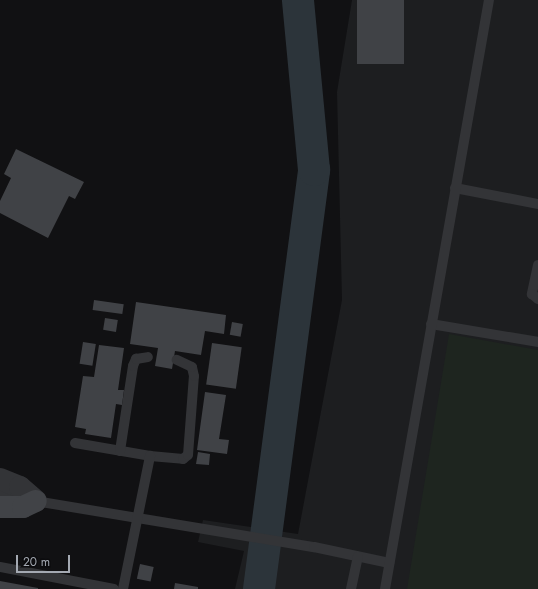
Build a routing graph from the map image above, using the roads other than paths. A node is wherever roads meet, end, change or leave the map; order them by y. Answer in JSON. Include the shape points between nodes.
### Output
{"nodes":[{"id":1,"x":489,"y":0,"type":"edge"},
{"id":2,"x":455,"y":188,"type":"junction"},
{"id":3,"x":538,"y":204,"type":"edge"},
{"id":4,"x":538,"y":265,"type":"edge"},
{"id":5,"x":538,"y":299,"type":"edge"},
{"id":6,"x":431,"y":324,"type":"junction"},
{"id":7,"x":538,"y":342,"type":"edge"},
{"id":8,"x":148,"y":357,"type":"dead end"},
{"id":9,"x":177,"y":360,"type":"dead end"},
{"id":10,"x":75,"y":443,"type":"dead end"},
{"id":11,"x":120,"y":451,"type":"junction"},
{"id":12,"x":150,"y":456,"type":"junction"},
{"id":13,"x":0,"y":479,"type":"edge"},
{"id":14,"x":0,"y":495,"type":"edge"},
{"id":15,"x":36,"y":501,"type":"junction"},
{"id":16,"x":0,"y":507,"type":"edge"},
{"id":17,"x":137,"y":518,"type":"junction"},
{"id":18,"x":358,"y":557,"type":"junction"},
{"id":19,"x":389,"y":563,"type":"junction"},
{"id":20,"x":0,"y":568,"type":"edge"},
{"id":21,"x":114,"y":589,"type":"edge"},
{"id":22,"x":123,"y":589,"type":"edge"},
{"id":23,"x":352,"y":589,"type":"edge"},
{"id":24,"x":385,"y":589,"type":"edge"}],
"edges":[{"from":1,"to":2,"type":"lane"},
{"from":2,"to":3,"type":"lane"},
{"from":2,"to":6,"type":"lane"},
{"from":4,"to":5,"type":"lane","via":[[532,294]]},
{"from":6,"to":7,"type":"lane"},
{"from":6,"to":19,"type":"lane"},
{"from":8,"to":11,"type":"lane","via":[[136,359]]},
{"from":9,"to":12,"type":"lane","via":[[192,367],[194,376],[188,455],[184,459]]},
{"from":10,"to":11,"type":"lane"},
{"from":11,"to":12,"type":"lane"},
{"from":12,"to":17,"type":"lane"},
{"from":13,"to":15,"type":"street","via":[[20,488]]},
{"from":14,"to":15,"type":"lane"},
{"from":15,"to":16,"type":"main road","via":[[23,507]]},
{"from":15,"to":17,"type":"lane"},
{"from":17,"to":18,"type":"lane","via":[[314,547]]},
{"from":17,"to":22,"type":"lane"},
{"from":18,"to":19,"type":"lane"},
{"from":18,"to":23,"type":"lane"},
{"from":19,"to":24,"type":"lane"},
{"from":20,"to":21,"type":"lane"}]}
